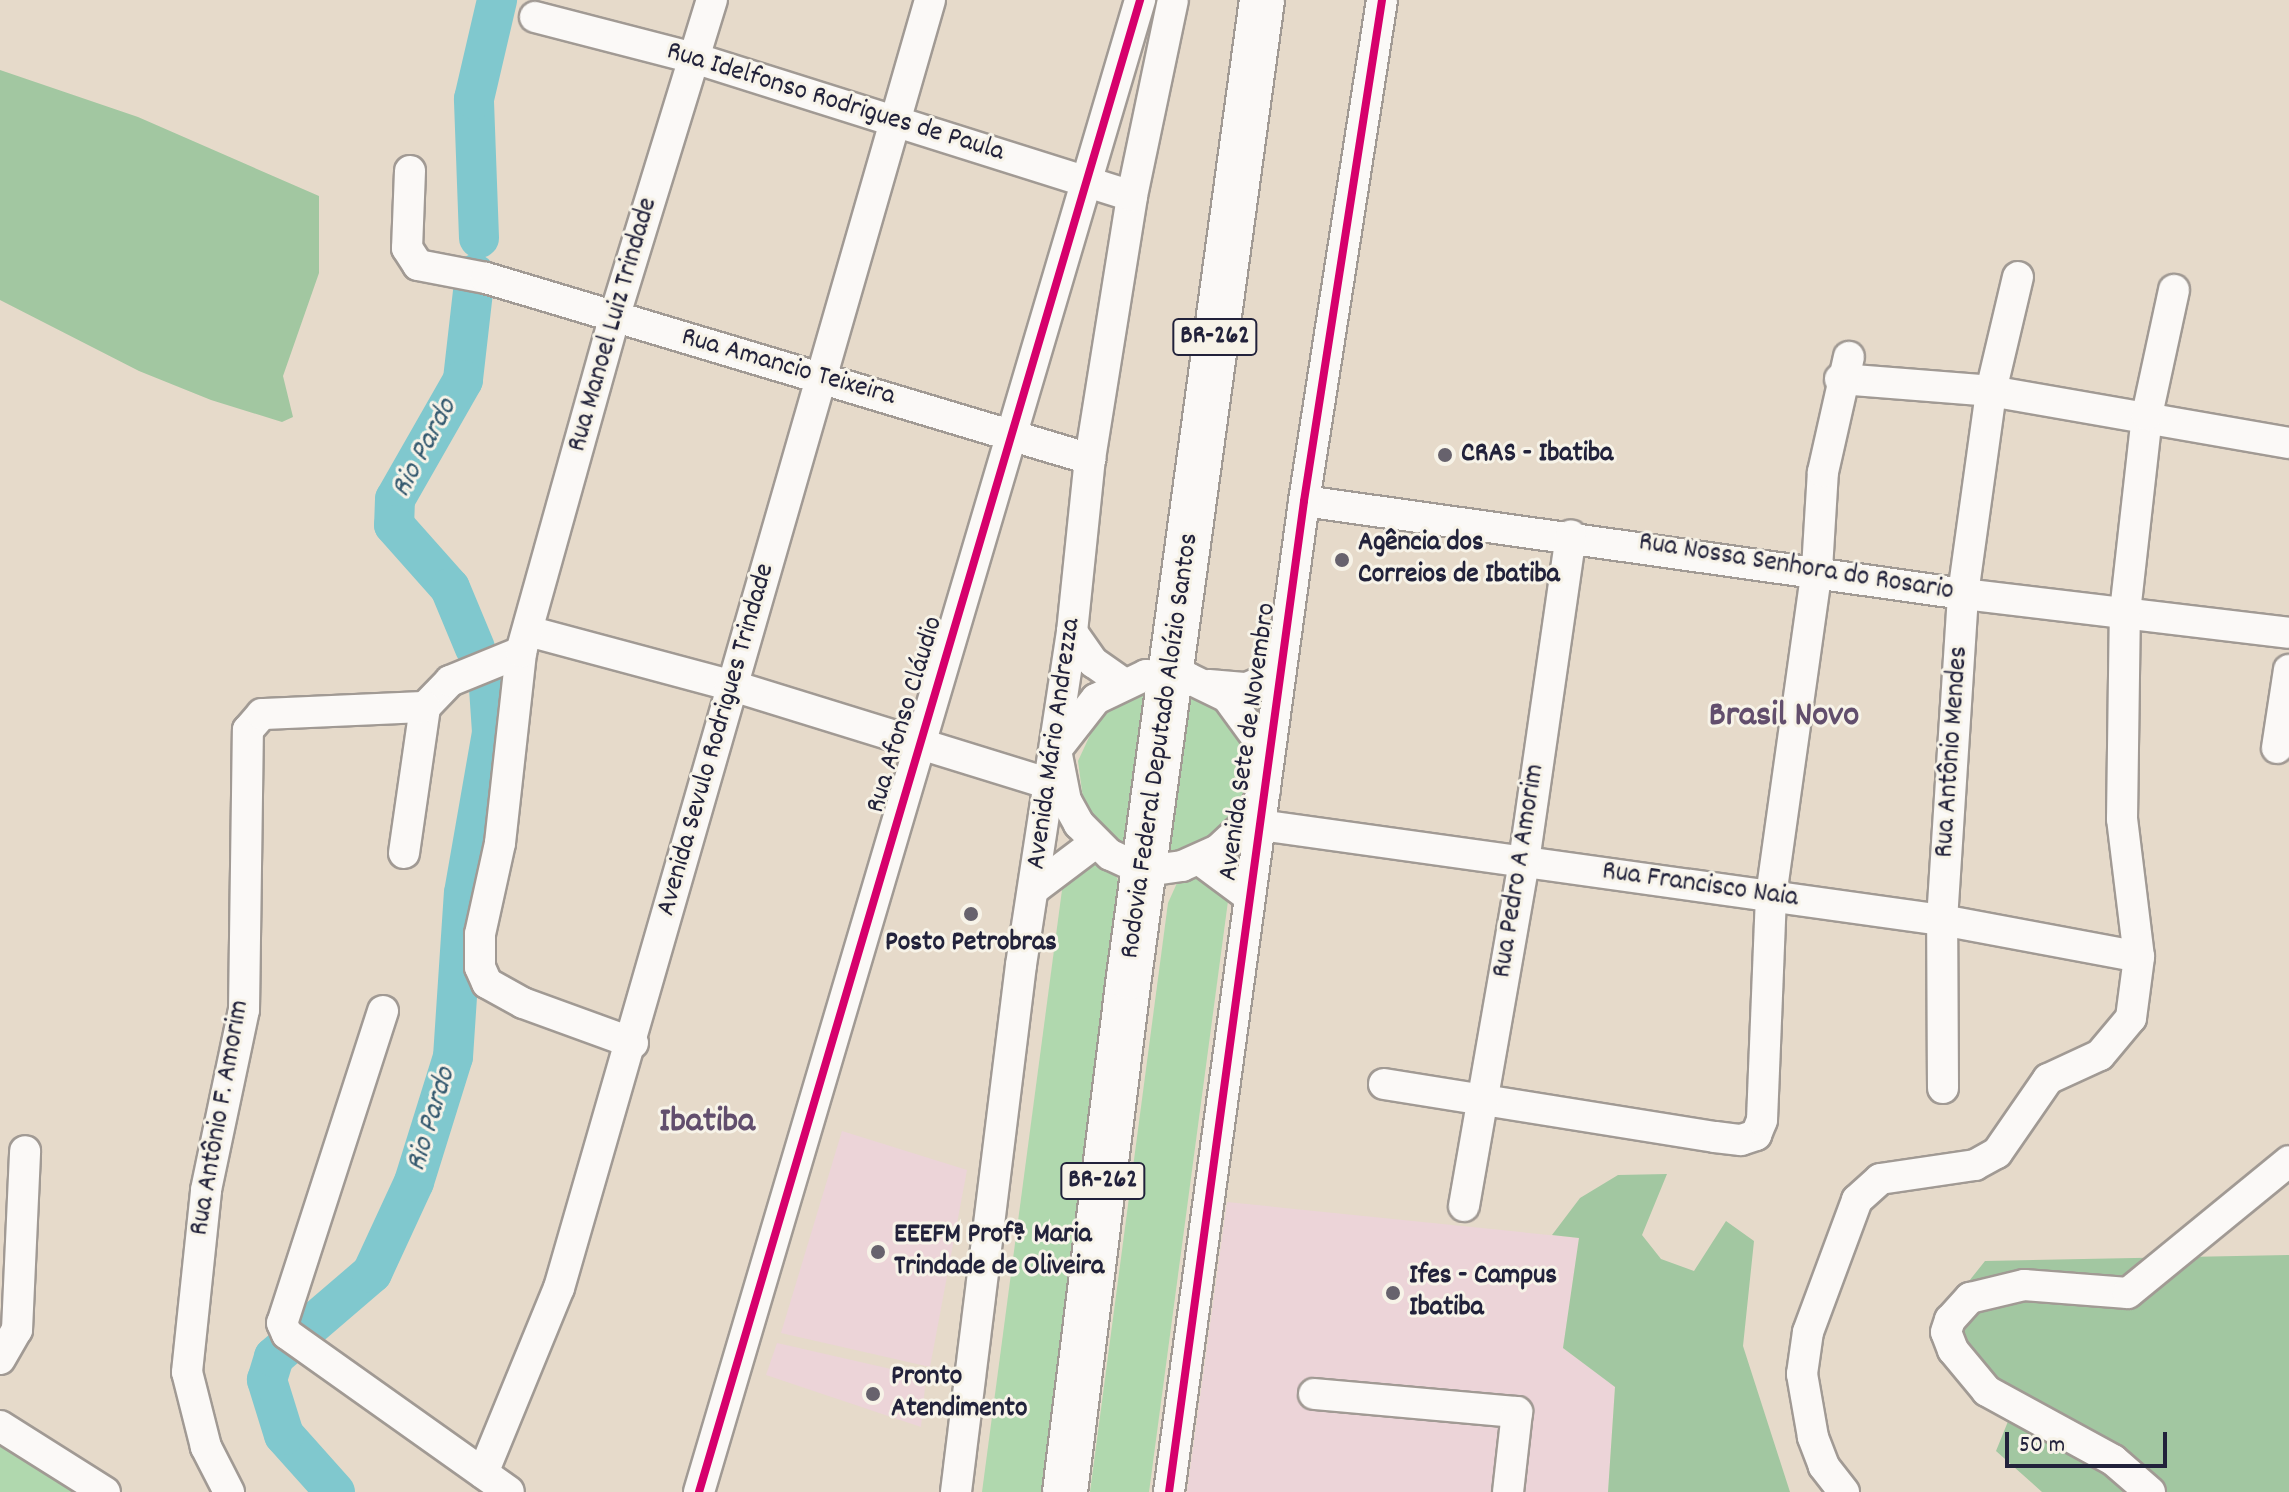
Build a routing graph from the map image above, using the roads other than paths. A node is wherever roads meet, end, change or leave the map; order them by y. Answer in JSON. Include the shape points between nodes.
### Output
{"nodes":[{"id":1,"x":712,"y":0,"type":"edge"},
{"id":2,"x":930,"y":0,"type":"edge"},
{"id":3,"x":1262,"y":0,"type":"edge"},
{"id":4,"x":1382,"y":0,"type":"edge"},
{"id":5,"x":1135,"y":1,"type":"edge"},
{"id":6,"x":1172,"y":6,"type":"edge"},
{"id":7,"x":535,"y":17,"type":"dead end"},
{"id":8,"x":694,"y":58,"type":"junction"},
{"id":9,"x":897,"y":121,"type":"junction"},
{"id":10,"x":410,"y":171,"type":"dead end"},
{"id":11,"x":1087,"y":181,"type":"junction"},
{"id":12,"x":1132,"y":196,"type":"junction"},
{"id":13,"x":2018,"y":277,"type":"dead end"},
{"id":14,"x":2174,"y":290,"type":"dead end"},
{"id":15,"x":614,"y":318,"type":"junction"},
{"id":16,"x":823,"y":379,"type":"junction"},
{"id":17,"x":1991,"y":391,"type":"junction"},
{"id":18,"x":2147,"y":415,"type":"junction"},
{"id":19,"x":1014,"y":432,"type":"junction"},
{"id":20,"x":2289,"y":443,"type":"edge"},
{"id":21,"x":1090,"y":459,"type":"junction"},
{"id":22,"x":1304,"y":501,"type":"junction"},
{"id":23,"x":1571,"y":535,"type":"junction"},
{"id":24,"x":1817,"y":569,"type":"junction"},
{"id":25,"x":1963,"y":594,"type":"junction"},
{"id":26,"x":2125,"y":612,"type":"junction"},
{"id":27,"x":1072,"y":632,"type":"junction"},
{"id":28,"x":2289,"y":633,"type":"edge"},
{"id":29,"x":1286,"y":636,"type":"junction"},
{"id":30,"x":510,"y":651,"type":"junction"},
{"id":31,"x":2289,"y":670,"type":"edge"},
{"id":32,"x":1188,"y":679,"type":"junction"},
{"id":33,"x":1123,"y":683,"type":"junction"},
{"id":34,"x":730,"y":685,"type":"junction"},
{"id":35,"x":425,"y":707,"type":"junction"},
{"id":36,"x":920,"y":744,"type":"junction"},
{"id":37,"x":2277,"y":748,"type":"dead end"},
{"id":38,"x":1056,"y":750,"type":"junction"},
{"id":39,"x":1049,"y":784,"type":"junction"},
{"id":40,"x":1265,"y":789,"type":"junction"},
{"id":41,"x":1260,"y":825,"type":"junction"},
{"id":42,"x":1095,"y":843,"type":"junction"},
{"id":43,"x":404,"y":853,"type":"dead end"},
{"id":44,"x":1200,"y":860,"type":"junction"},
{"id":45,"x":1524,"y":861,"type":"junction"},
{"id":46,"x":1145,"y":871,"type":"junction"},
{"id":47,"x":1034,"y":889,"type":"junction"},
{"id":48,"x":1771,"y":896,"type":"junction"},
{"id":49,"x":1250,"y":897,"type":"junction"},
{"id":50,"x":1942,"y":920,"type":"junction"},
{"id":51,"x":2139,"y":957,"type":"junction"},
{"id":52,"x":383,"y":1011,"type":"dead end"},
{"id":53,"x":633,"y":1043,"type":"junction"},
{"id":54,"x":1384,"y":1084,"type":"dead end"},
{"id":55,"x":1943,"y":1088,"type":"dead end"},
{"id":56,"x":1483,"y":1096,"type":"junction"},
{"id":57,"x":25,"y":1151,"type":"dead end"},
{"id":58,"x":2289,"y":1161,"type":"edge"},
{"id":59,"x":1464,"y":1206,"type":"dead end"},
{"id":60,"x":0,"y":1359,"type":"edge"},
{"id":61,"x":1314,"y":1394,"type":"dead end"},
{"id":62,"x":0,"y":1426,"type":"edge"},
{"id":63,"x":483,"y":1473,"type":"junction"},
{"id":64,"x":105,"y":1492,"type":"edge"},
{"id":65,"x":229,"y":1492,"type":"edge"},
{"id":66,"x":509,"y":1492,"type":"edge"},
{"id":67,"x":699,"y":1492,"type":"edge"},
{"id":68,"x":956,"y":1492,"type":"edge"},
{"id":69,"x":1065,"y":1492,"type":"edge"},
{"id":70,"x":1169,"y":1492,"type":"edge"},
{"id":71,"x":1508,"y":1492,"type":"edge"},
{"id":72,"x":1844,"y":1492,"type":"edge"},
{"id":73,"x":2150,"y":1492,"type":"edge"}],
"edges":[{"from":1,"to":8,"type":"street","name":"Rua Manoel Luiz Trindade"},
{"from":2,"to":9,"type":"street","name":"Avenida Sevulo Rodrigues Trindade"},
{"from":3,"to":32,"type":"highway","name":"Rodovia Federal Deputado Aloízio Santos","number":"BR-262"},
{"from":4,"to":22,"type":"street","name":"Avenida Sete de Novembro"},
{"from":5,"to":6,"type":"street"},
{"from":5,"to":11,"type":"street","name":"Rua Afonso Cláudio"},
{"from":6,"to":12,"type":"street","name":"Avenida Mário Andrezza"},
{"from":7,"to":8,"type":"street","name":"Rua Idelfonso Rodrigues de Paula"},
{"from":8,"to":9,"type":"street","name":"Rua Idelfonso Rodrigues de Paula"},
{"from":8,"to":15,"type":"street","name":"Rua Manoel Luiz Trindade"},
{"from":9,"to":11,"type":"street","name":"Rua Idelfonso Rodrigues de Paula"},
{"from":9,"to":16,"type":"street","name":"Avenida Sevulo Rodrigues Trindade"},
{"from":10,"to":15,"type":"street","name":"Rua Amancio Teixeira","via":[[410,258],[418,265],[468,274]]},
{"from":11,"to":12,"type":"street","name":"Rua Idelfonso Rodrigues de Paula"},
{"from":11,"to":19,"type":"street","name":"Rua Afonso Cláudio"},
{"from":12,"to":21,"type":"street","name":"Avenida Mário Andrezza"},
{"from":13,"to":17,"type":"street","name":"Rua Antônio Mendes"},
{"from":14,"to":18,"type":"street"},
{"from":15,"to":16,"type":"street","name":"Rua Amancio Teixeira"},
{"from":15,"to":30,"type":"street","name":"Rua Manoel Luiz Trindade"},
{"from":16,"to":19,"type":"street","name":"Rua Amancio Teixeira"},
{"from":16,"to":34,"type":"street","name":"Avenida Sevulo Rodrigues Trindade"},
{"from":17,"to":18,"type":"street"},
{"from":17,"to":24,"type":"street","via":[[1844,368],[1823,472]]},
{"from":17,"to":25,"type":"street","name":"Rua Antônio Mendes"},
{"from":18,"to":20,"type":"street"},
{"from":18,"to":26,"type":"street"},
{"from":19,"to":21,"type":"street","name":"Rua Amancio Teixeira"},
{"from":19,"to":36,"type":"street","name":"Rua Afonso Cláudio"},
{"from":21,"to":27,"type":"street","name":"Avenida Mário Andrezza"},
{"from":22,"to":23,"type":"street","name":"Rua Nossa Senhora do Rosario"},
{"from":22,"to":29,"type":"street","name":"Avenida Sete de Novembro"},
{"from":23,"to":24,"type":"street","name":"Rua Nossa Senhora do Rosario"},
{"from":23,"to":45,"type":"street","name":"Rua Pedro A Amorim"},
{"from":24,"to":25,"type":"street","name":"Rua Nossa Senhora do Rosario"},
{"from":24,"to":48,"type":"street"},
{"from":25,"to":26,"type":"street","name":"Rua Nossa Senhora do Rosario"},
{"from":25,"to":50,"type":"street","name":"Rua Antônio Mendes"},
{"from":26,"to":28,"type":"street","name":"Rua Nossa Senhora do Rosario"},
{"from":26,"to":51,"type":"street","via":[[2122,819]]},
{"from":27,"to":33,"type":"street","via":[[1093,662]]},
{"from":27,"to":38,"type":"street","name":"Avenida Mário Andrezza"},
{"from":29,"to":32,"type":"street","via":[[1263,681],[1227,689]]},
{"from":29,"to":40,"type":"street","name":"Avenida Sete de Novembro"},
{"from":30,"to":34,"type":"street"},
{"from":30,"to":35,"type":"street","via":[[450,681]]},
{"from":30,"to":53,"type":"street","name":"Rua Manoel Luiz Trindade","via":[[506,799],[480,934],[480,967],[487,983],[523,1003]]},
{"from":31,"to":37,"type":"street"},
{"from":32,"to":33,"type":"street"},
{"from":32,"to":40,"type":"street","via":[[1245,716],[1257,738]]},
{"from":32,"to":46,"type":"highway","name":"Rodovia Federal Deputado Aloízio Santos","number":"BR-262"},
{"from":33,"to":38,"type":"street","via":[[1084,710]]},
{"from":34,"to":36,"type":"street"},
{"from":34,"to":53,"type":"street","name":"Avenida Sevulo Rodrigues Trindade"},
{"from":35,"to":43,"type":"street"},
{"from":35,"to":65,"type":"street","name":"Rua Antônio F. Amorim","via":[[262,714],[248,730],[244,1010],[206,1190],[187,1372],[206,1447]]},
{"from":36,"to":39,"type":"street"},
{"from":36,"to":67,"type":"street","name":"Rua Afonso Cláudio"},
{"from":38,"to":39,"type":"street","name":"Avenida Mário Andrezza"},
{"from":38,"to":42,"type":"street","via":[[1066,801]]},
{"from":39,"to":47,"type":"street","name":"Avenida Mário Andrezza"},
{"from":40,"to":41,"type":"street","name":"Avenida Sete de Novembro"},
{"from":40,"to":44,"type":"street","via":[[1233,838]]},
{"from":41,"to":45,"type":"street","name":"Rua Francisco Naia"},
{"from":41,"to":49,"type":"street","name":"Avenida Sete de Novembro"},
{"from":42,"to":46,"type":"street"},
{"from":42,"to":47,"type":"street"},
{"from":44,"to":46,"type":"street"},
{"from":44,"to":49,"type":"street"},
{"from":45,"to":48,"type":"street","name":"Rua Francisco Naia"},
{"from":45,"to":56,"type":"street","name":"Rua Pedro A Amorim"},
{"from":46,"to":69,"type":"highway","name":"Rodovia Federal Deputado Aloízio Santos","number":"BR-262"},
{"from":47,"to":68,"type":"street","name":"Avenida Mário Andrezza"},
{"from":48,"to":50,"type":"street","name":"Rua Francisco Naia"},
{"from":48,"to":56,"type":"street","via":[[1762,1120],[1756,1135],[1741,1140]]},
{"from":49,"to":70,"type":"street","name":"Avenida Sete de Novembro"},
{"from":50,"to":51,"type":"street","name":"Rua Francisco Naia"},
{"from":50,"to":55,"type":"street","name":"Rua Antônio Mendes"},
{"from":51,"to":72,"type":"street","via":[[2131,1018],[2118,1038],[2100,1055],[2048,1079],[1997,1153],[1975,1165],[1880,1179],[1857,1200],[1808,1332],[1802,1374],[1813,1437],[1824,1466]]},
{"from":52,"to":63,"type":"street","via":[[282,1323],[287,1334]]},
{"from":53,"to":63,"type":"street","name":"Avenida Sevulo Rodrigues Trindade","via":[[559,1288]]},
{"from":54,"to":56,"type":"street"},
{"from":56,"to":59,"type":"street","name":"Rua Pedro A Amorim"},
{"from":57,"to":60,"type":"street","via":[[17,1330]]},
{"from":58,"to":73,"type":"street","via":[[2128,1293],[2024,1285],[1970,1298],[1950,1320],[1946,1332],[1953,1350],[1987,1391],[2103,1453]]},
{"from":61,"to":71,"type":"street","via":[[1517,1412]]},
{"from":62,"to":64,"type":"street"},
{"from":63,"to":66,"type":"street"}]}
